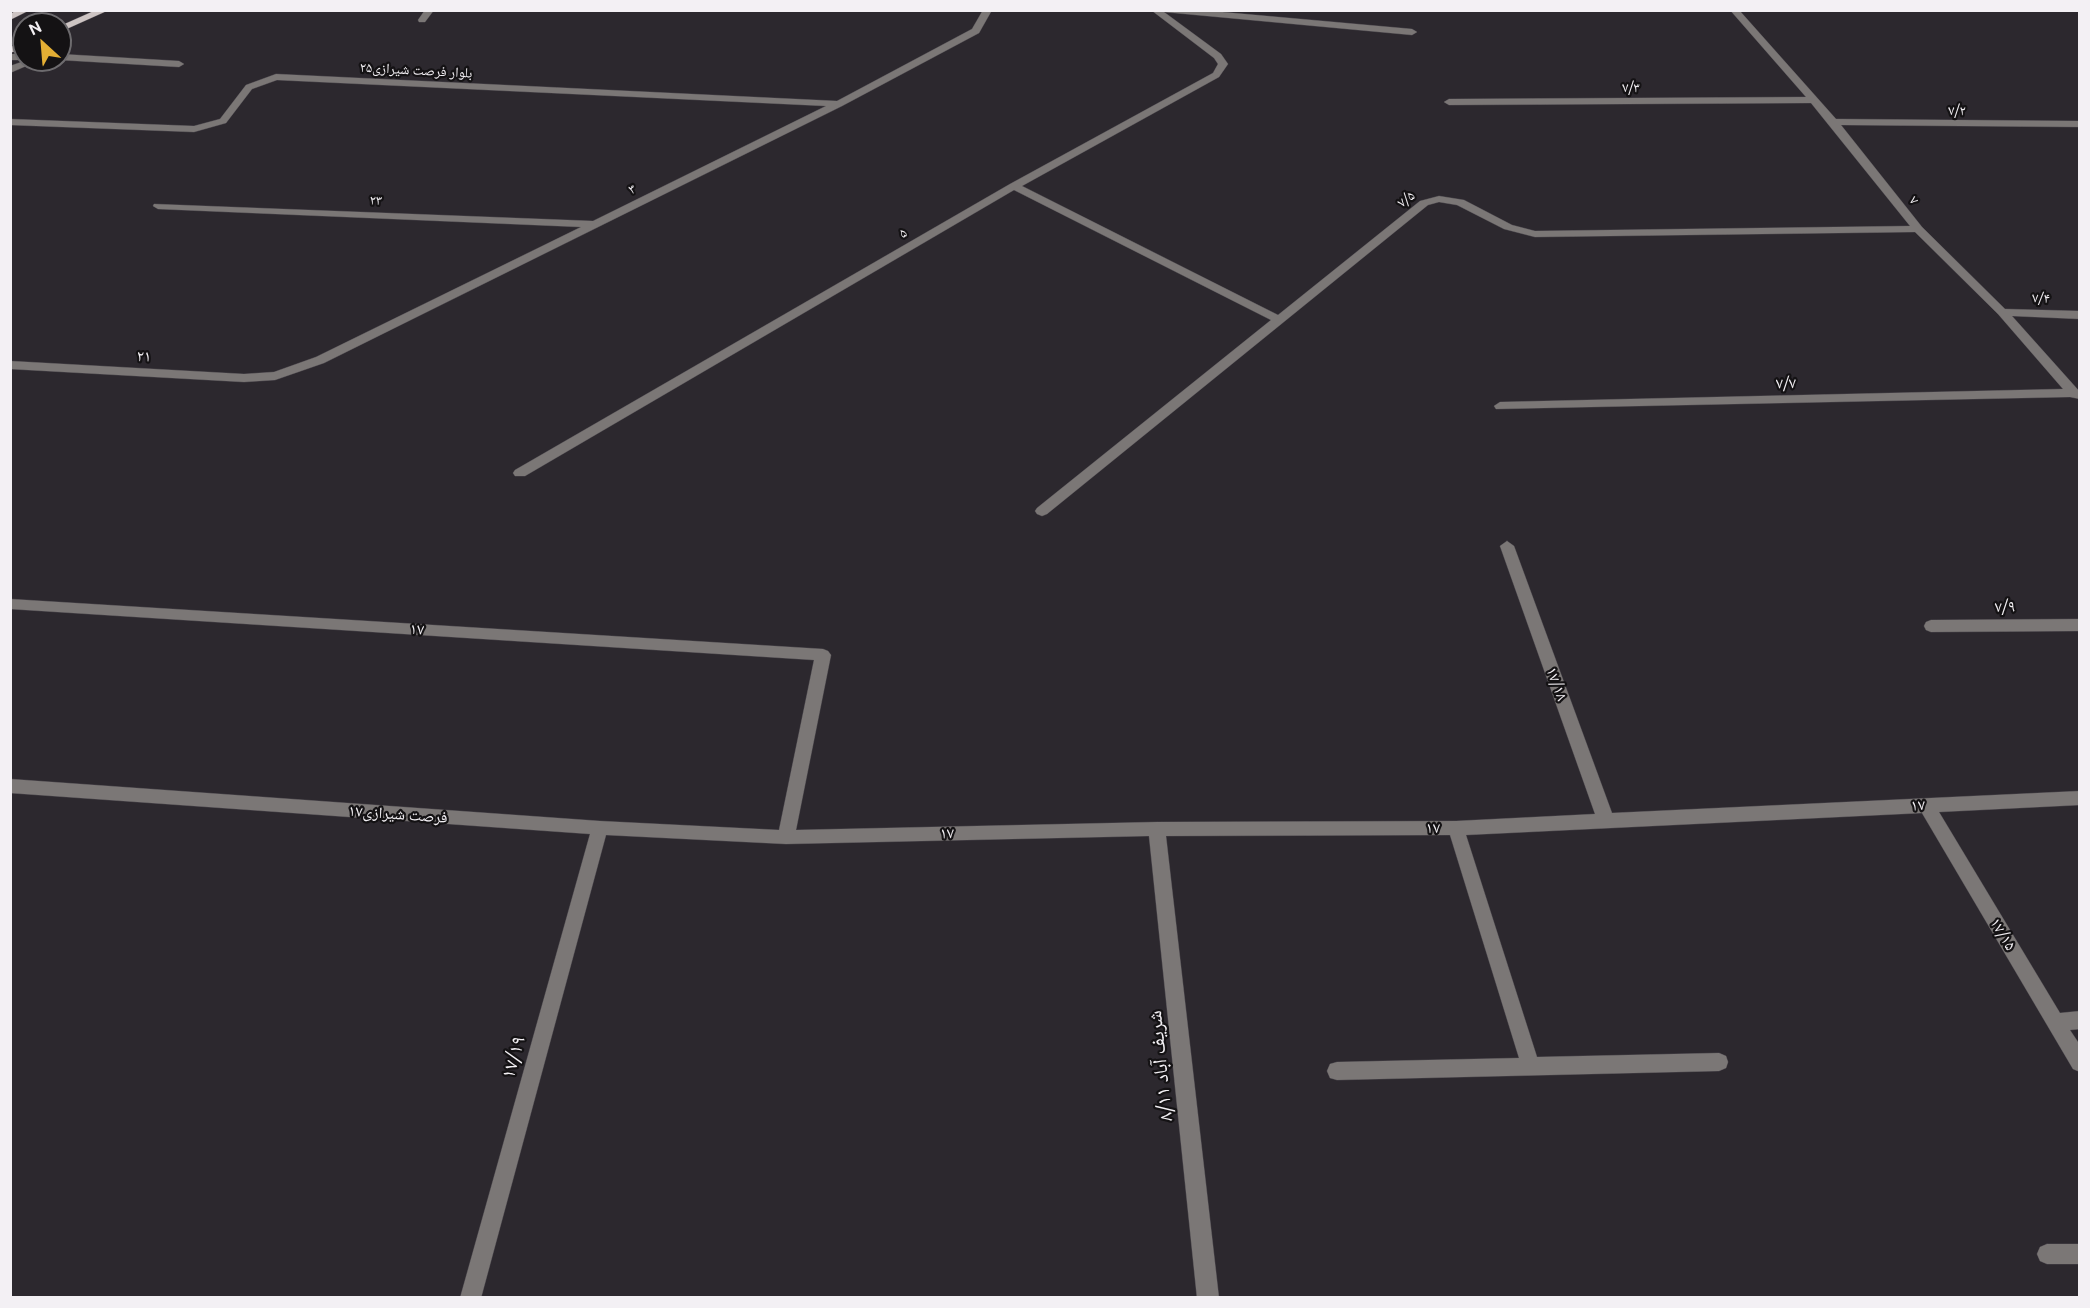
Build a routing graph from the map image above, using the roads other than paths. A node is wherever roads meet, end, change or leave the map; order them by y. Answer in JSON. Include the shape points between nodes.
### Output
{"nodes":[{"id":1,"x":26,"y":10,"type":"edge"},
{"id":2,"x":105,"y":10,"type":"edge"},
{"id":3,"x":430,"y":10,"type":"edge"},
{"id":4,"x":988,"y":10,"type":"edge"},
{"id":5,"x":1155,"y":10,"type":"edge"},
{"id":6,"x":1165,"y":10,"type":"edge"},
{"id":7,"x":1734,"y":10,"type":"edge"},
{"id":8,"x":10,"y":17,"type":"edge"},
{"id":9,"x":422,"y":20,"type":"dead end"},
{"id":10,"x":72,"y":25,"type":"edge"},
{"id":11,"x":1412,"y":32,"type":"dead end"},
{"id":12,"x":72,"y":58,"type":"edge"},
{"id":13,"x":179,"y":64,"type":"dead end"},
{"id":14,"x":1813,"y":100,"type":"junction"},
{"id":15,"x":1449,"y":102,"type":"dead end"},
{"id":16,"x":839,"y":104,"type":"junction"},
{"id":17,"x":10,"y":122,"type":"edge"},
{"id":18,"x":1833,"y":122,"type":"junction"},
{"id":19,"x":2079,"y":124,"type":"edge"},
{"id":20,"x":1014,"y":186,"type":"junction"},
{"id":21,"x":158,"y":206,"type":"dead end"},
{"id":22,"x":594,"y":224,"type":"junction"},
{"id":23,"x":1918,"y":229,"type":"junction"},
{"id":24,"x":2002,"y":312,"type":"junction"},
{"id":25,"x":2079,"y":315,"type":"edge"},
{"id":26,"x":1280,"y":320,"type":"junction"},
{"id":27,"x":10,"y":365,"type":"edge"},
{"id":28,"x":275,"y":376,"type":"joint"},
{"id":29,"x":2076,"y":396,"type":"edge"},
{"id":30,"x":1500,"y":406,"type":"dead end"},
{"id":31,"x":520,"y":472,"type":"dead end"},
{"id":32,"x":1042,"y":511,"type":"dead end"},
{"id":33,"x":1507,"y":546,"type":"dead end"},
{"id":34,"x":10,"y":603,"type":"edge"},
{"id":35,"x":2079,"y":625,"type":"edge"},
{"id":36,"x":1931,"y":626,"type":"dead end"},
{"id":37,"x":10,"y":786,"type":"edge"},
{"id":38,"x":2079,"y":798,"type":"edge"},
{"id":39,"x":1926,"y":805,"type":"junction"},
{"id":40,"x":1606,"y":821,"type":"junction"},
{"id":41,"x":600,"y":828,"type":"junction"},
{"id":42,"x":1456,"y":828,"type":"junction"},
{"id":43,"x":1157,"y":829,"type":"junction"},
{"id":44,"x":786,"y":837,"type":"junction"},
{"id":45,"x":2079,"y":1020,"type":"edge"},
{"id":46,"x":2055,"y":1022,"type":"junction"},
{"id":47,"x":1719,"y":1062,"type":"dead end"},
{"id":48,"x":2079,"y":1063,"type":"edge"},
{"id":49,"x":1531,"y":1067,"type":"junction"},
{"id":50,"x":1338,"y":1071,"type":"dead end"},
{"id":51,"x":2047,"y":1254,"type":"dead end"},
{"id":52,"x":2079,"y":1254,"type":"edge"},
{"id":53,"x":470,"y":1298,"type":"edge"},
{"id":54,"x":1208,"y":1298,"type":"edge"}],
"edges":[{"from":1,"to":8,"type":"main road"},
{"from":2,"to":10,"type":"main road"},
{"from":3,"to":9,"type":"street"},
{"from":4,"to":16,"type":"street","name":"۳","via":[[976,31]]},
{"from":5,"to":20,"type":"street","name":"۵","via":[[1218,56],[1223,64],[1216,75]]},
{"from":6,"to":11,"type":"street"},
{"from":7,"to":14,"type":"street","name":"۷"},
{"from":12,"to":13,"type":"street"},
{"from":14,"to":15,"type":"street","name":"۷/۳"},
{"from":14,"to":18,"type":"street","name":"۷"},
{"from":16,"to":17,"type":"street","name":"بلوار فرصت شیرازی۲۵","via":[[276,77],[249,87],[222,121],[194,129]]},
{"from":16,"to":22,"type":"street","name":"۳"},
{"from":18,"to":19,"type":"street","name":"۷/۲"},
{"from":18,"to":23,"type":"street","name":"۷"},
{"from":20,"to":26,"type":"street"},
{"from":20,"to":31,"type":"street","name":"۵"},
{"from":21,"to":22,"type":"street","name":"۲۳"},
{"from":22,"to":28,"type":"street","name":"۳","via":[[320,360]]},
{"from":23,"to":24,"type":"street","name":"۷"},
{"from":23,"to":26,"type":"street","name":"۷/۵","via":[[1535,234],[1508,227],[1460,202],[1439,199],[1424,203]]},
{"from":24,"to":25,"type":"street","name":"۷/۴"},
{"from":24,"to":29,"type":"street","name":"۷"},
{"from":26,"to":32,"type":"street","name":"۷/۵"},
{"from":27,"to":28,"type":"street","name":"۲۱","via":[[244,378]]},
{"from":29,"to":30,"type":"street","name":"۷/۷"},
{"from":33,"to":40,"type":"street","name":"۱۷/۱۸"},
{"from":34,"to":44,"type":"street","name":"۱۷","via":[[823,655]]},
{"from":35,"to":36,"type":"street","name":"۷/۹"},
{"from":37,"to":41,"type":"street","name":"۱۷فرصت شیرازی"},
{"from":38,"to":39,"type":"street","name":"۱۷"},
{"from":39,"to":40,"type":"street","name":"۱۷"},
{"from":39,"to":46,"type":"street","name":"۱۷/۱۵"},
{"from":40,"to":42,"type":"street","name":"۱۷"},
{"from":41,"to":44,"type":"street","name":"۱۷فرصت شیرازی"},
{"from":41,"to":53,"type":"street","name":"۱۷/۱۹"},
{"from":42,"to":43,"type":"street","name":"۱۷"},
{"from":42,"to":49,"type":"street"},
{"from":43,"to":44,"type":"street","name":"۱۷"},
{"from":43,"to":54,"type":"street","name":"شریف آباد ۸/۱۱"},
{"from":45,"to":46,"type":"street"},
{"from":46,"to":48,"type":"street","name":"۱۷/۱۵"},
{"from":47,"to":49,"type":"street"},
{"from":49,"to":50,"type":"street"},
{"from":51,"to":52,"type":"street"}]}
